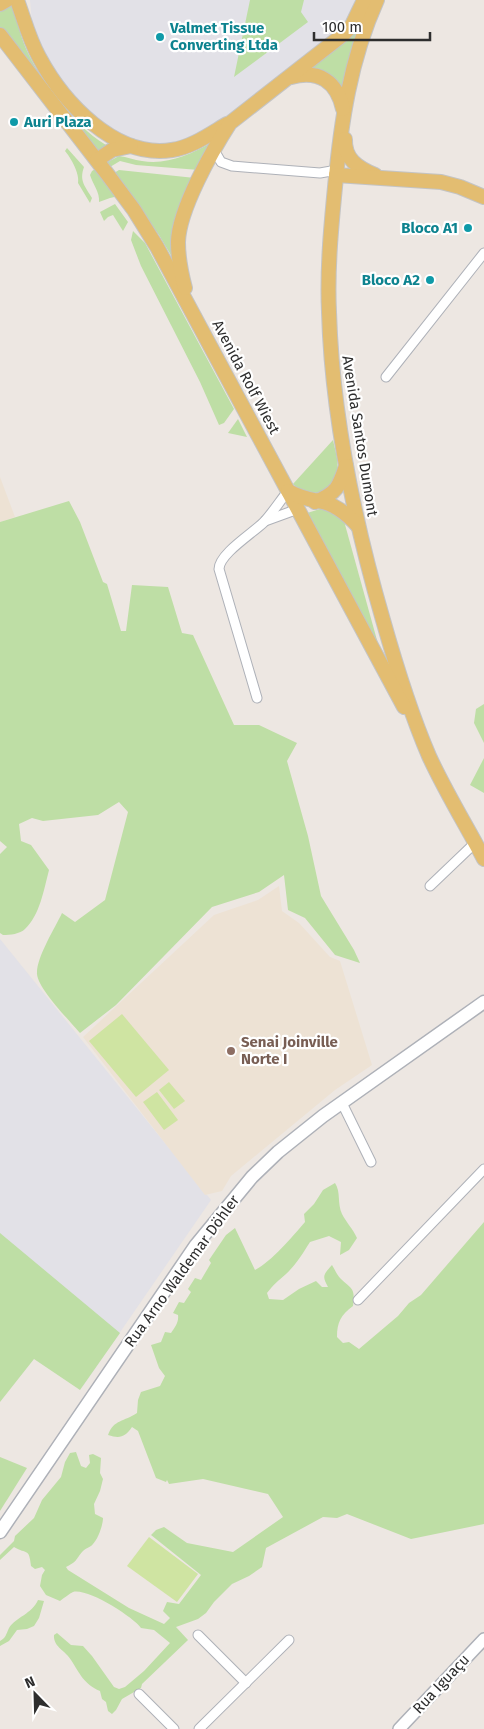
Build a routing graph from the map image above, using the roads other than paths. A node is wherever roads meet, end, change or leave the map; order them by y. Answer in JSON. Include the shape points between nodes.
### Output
{"nodes":[{"id":1,"x":7,"y":0,"type":"edge"},
{"id":2,"x":17,"y":0,"type":"edge"},
{"id":3,"x":26,"y":0,"type":"edge"},
{"id":4,"x":364,"y":0,"type":"edge"},
{"id":5,"x":377,"y":0,"type":"edge"},
{"id":6,"x":0,"y":4,"type":"edge"},
{"id":7,"x":25,"y":25,"type":"junction"},
{"id":8,"x":0,"y":35,"type":"edge"},
{"id":9,"x":351,"y":76,"type":"junction"},
{"id":10,"x":288,"y":78,"type":"junction"},
{"id":11,"x":344,"y":111,"type":"junction"},
{"id":12,"x":230,"y":123,"type":"junction"},
{"id":13,"x":131,"y":146,"type":"junction"},
{"id":14,"x":214,"y":150,"type":"junction"},
{"id":15,"x":97,"y":160,"type":"junction"},
{"id":16,"x":337,"y":172,"type":"junction"},
{"id":17,"x":382,"y":178,"type":"junction"},
{"id":18,"x":484,"y":197,"type":"edge"},
{"id":19,"x":484,"y":253,"type":"edge"},
{"id":20,"x":188,"y":303,"type":"junction"},
{"id":21,"x":386,"y":377,"type":"dead end"},
{"id":22,"x":346,"y":465,"type":"junction"},
{"id":23,"x":288,"y":491,"type":"junction"},
{"id":24,"x":319,"y":501,"type":"junction"},
{"id":25,"x":298,"y":509,"type":"junction"},
{"id":26,"x":264,"y":521,"type":"junction"},
{"id":27,"x":358,"y":526,"type":"junction"},
{"id":28,"x":257,"y":698,"type":"dead end"},
{"id":29,"x":430,"y":756,"type":"junction"},
{"id":30,"x":476,"y":843,"type":"junction"},
{"id":31,"x":484,"y":859,"type":"edge"},
{"id":32,"x":430,"y":886,"type":"dead end"},
{"id":33,"x":484,"y":1002,"type":"edge"},
{"id":34,"x":342,"y":1103,"type":"junction"},
{"id":35,"x":371,"y":1162,"type":"dead end"},
{"id":36,"x":484,"y":1170,"type":"edge"},
{"id":37,"x":358,"y":1300,"type":"dead end"},
{"id":38,"x":0,"y":1532,"type":"edge"},
{"id":39,"x":198,"y":1635,"type":"dead end"},
{"id":40,"x":484,"y":1639,"type":"edge"},
{"id":41,"x":289,"y":1640,"type":"dead end"},
{"id":42,"x":246,"y":1682,"type":"junction"},
{"id":43,"x":139,"y":1694,"type":"dead end"},
{"id":44,"x":174,"y":1729,"type":"edge"},
{"id":45,"x":199,"y":1729,"type":"edge"},
{"id":46,"x":399,"y":1729,"type":"edge"}],
"edges":[{"from":1,"to":6,"type":"main road"},
{"from":2,"to":7,"type":"main road"},
{"from":3,"to":7,"type":"main road"},
{"from":4,"to":10,"type":"main road","via":[[345,33]]},
{"from":5,"to":9,"type":"main road","name":"Avenida Santos Dumont"},
{"from":7,"to":13,"type":"main road","via":[[40,59],[77,109],[107,134]]},
{"from":8,"to":15,"type":"main road","name":"Avenida Rolf Wiest"},
{"from":9,"to":11,"type":"main road","name":"Avenida Santos Dumont"},
{"from":9,"to":17,"type":"main road","via":[[346,151],[356,165]]},
{"from":10,"to":11,"type":"main road","via":[[305,74],[326,80],[336,90]]},
{"from":10,"to":12,"type":"main road"},
{"from":11,"to":16,"type":"main road","name":"Avenida Santos Dumont"},
{"from":12,"to":13,"type":"main road","via":[[182,147],[159,151]]},
{"from":12,"to":14,"type":"main road"},
{"from":13,"to":15,"type":"main road","via":[[112,150]]},
{"from":14,"to":16,"type":"street","via":[[221,162],[232,166]]},
{"from":14,"to":20,"type":"main road","via":[[188,203],[180,229],[179,260]]},
{"from":15,"to":20,"type":"main road","name":"Avenida Rolf Wiest","via":[[157,247]]},
{"from":16,"to":17,"type":"main road"},
{"from":16,"to":22,"type":"main road","name":"Avenida Santos Dumont","via":[[328,309],[332,370]]},
{"from":17,"to":18,"type":"main road","via":[[451,184]]},
{"from":19,"to":21,"type":"street"},
{"from":20,"to":23,"type":"main road","name":"Avenida Rolf Wiest"},
{"from":22,"to":24,"type":"main road","via":[[337,489]]},
{"from":22,"to":27,"type":"main road","name":"Avenida Santos Dumont"},
{"from":23,"to":24,"type":"main road","via":[[304,499]]},
{"from":23,"to":25,"type":"main road","name":"Avenida Rolf Wiest"},
{"from":23,"to":26,"type":"street"},
{"from":24,"to":25,"type":"main road"},
{"from":24,"to":27,"type":"main road","via":[[341,510]]},
{"from":25,"to":26,"type":"street"},
{"from":25,"to":29,"type":"main road","name":"Avenida Rolf Wiest"},
{"from":26,"to":28,"type":"street","via":[[219,564]]},
{"from":27,"to":29,"type":"main road","name":"Avenida Santos Dumont","via":[[396,663]]},
{"from":29,"to":30,"type":"main road","name":"Avenida Santos Dumont"},
{"from":30,"to":31,"type":"main road","name":"Avenida Santos Dumont"},
{"from":30,"to":32,"type":"street"},
{"from":33,"to":34,"type":"main road","name":"Rua Arno Waldemar Döhler"},
{"from":34,"to":35,"type":"street"},
{"from":34,"to":38,"type":"main road","name":"Rua Arno Waldemar Döhler","via":[[266,1162],[214,1222]]},
{"from":36,"to":37,"type":"street"},
{"from":39,"to":42,"type":"street"},
{"from":40,"to":46,"type":"street","name":"Rua Iguaçu"},
{"from":41,"to":42,"type":"street"},
{"from":42,"to":45,"type":"street"},
{"from":43,"to":44,"type":"street"}]}
